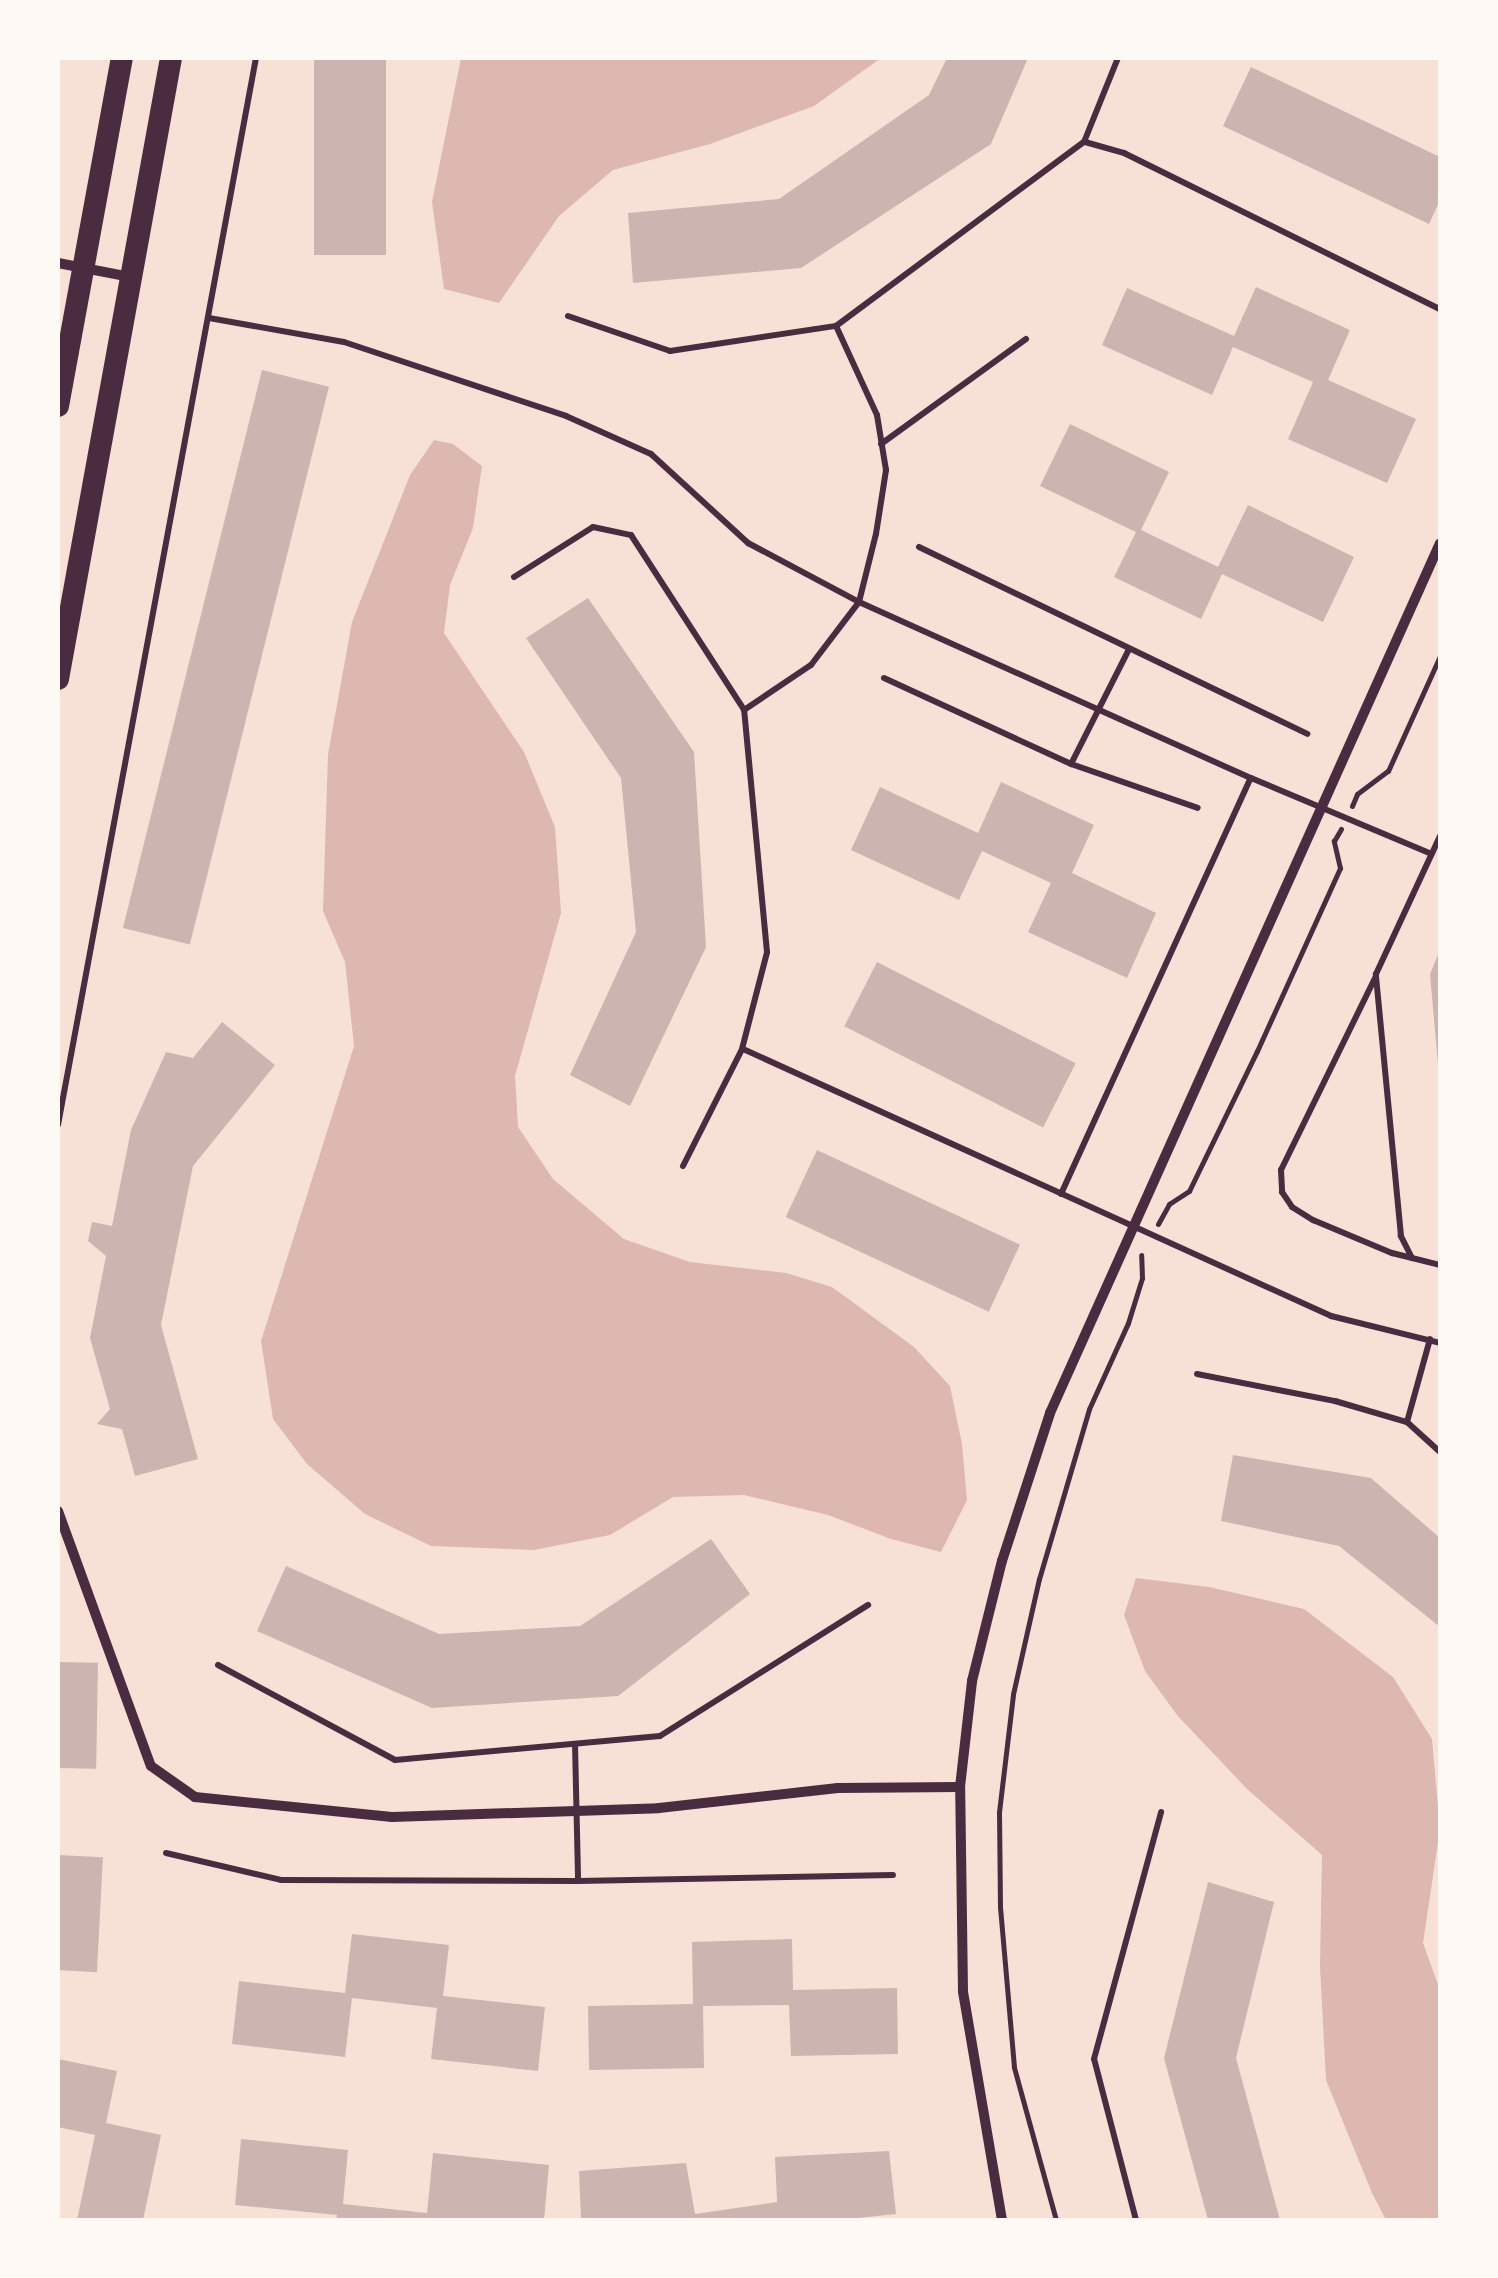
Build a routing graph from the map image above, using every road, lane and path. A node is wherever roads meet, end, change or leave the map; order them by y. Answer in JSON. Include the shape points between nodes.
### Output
{"nodes":[{"id":1,"x":122,"y":58,"type":"edge"},
{"id":2,"x":171,"y":58,"type":"edge"},
{"id":3,"x":256,"y":58,"type":"edge"},
{"id":4,"x":1118,"y":58,"type":"edge"},
{"id":5,"x":1084,"y":142,"type":"junction"},
{"id":6,"x":58,"y":262,"type":"edge"},
{"id":7,"x":84,"y":268,"type":"junction"},
{"id":8,"x":131,"y":277,"type":"junction"},
{"id":9,"x":1440,"y":309,"type":"edge"},
{"id":10,"x":568,"y":316,"type":"dead end"},
{"id":11,"x":209,"y":318,"type":"junction"},
{"id":12,"x":836,"y":326,"type":"junction"},
{"id":13,"x":1026,"y":339,"type":"dead end"},
{"id":14,"x":58,"y":406,"type":"edge"},
{"id":15,"x":882,"y":444,"type":"junction"},
{"id":16,"x":1440,"y":544,"type":"edge"},
{"id":17,"x":918,"y":548,"type":"dead end"},
{"id":18,"x":514,"y":577,"type":"dead end"},
{"id":19,"x":859,"y":602,"type":"junction"},
{"id":20,"x":1128,"y":649,"type":"junction"},
{"id":21,"x":1440,"y":656,"type":"edge"},
{"id":22,"x":884,"y":678,"type":"dead end"},
{"id":23,"x":58,"y":679,"type":"edge"},
{"id":24,"x":744,"y":710,"type":"junction"},
{"id":25,"x":1097,"y":710,"type":"junction"},
{"id":26,"x":1307,"y":734,"type":"dead end"},
{"id":27,"x":1071,"y":764,"type":"junction"},
{"id":28,"x":1251,"y":778,"type":"junction"},
{"id":29,"x":1357,"y":794,"type":"dead end"},
{"id":30,"x":1320,"y":806,"type":"junction"},
{"id":31,"x":1198,"y":808,"type":"dead end"},
{"id":32,"x":1440,"y":836,"type":"edge"},
{"id":33,"x":1334,"y":841,"type":"dead end"},
{"id":34,"x":1432,"y":854,"type":"junction"},
{"id":35,"x":1376,"y":974,"type":"junction"},
{"id":36,"x":742,"y":1049,"type":"junction"},
{"id":37,"x":58,"y":1125,"type":"edge"},
{"id":38,"x":682,"y":1166,"type":"dead end"},
{"id":39,"x":1061,"y":1194,"type":"junction"},
{"id":40,"x":1169,"y":1204,"type":"dead end"},
{"id":41,"x":1135,"y":1228,"type":"junction"},
{"id":42,"x":1141,"y":1249,"type":"dead end"},
{"id":43,"x":1412,"y":1258,"type":"junction"},
{"id":44,"x":1440,"y":1265,"type":"edge"},
{"id":45,"x":1430,"y":1339,"type":"junction"},
{"id":46,"x":1440,"y":1342,"type":"edge"},
{"id":47,"x":1197,"y":1374,"type":"dead end"},
{"id":48,"x":1407,"y":1422,"type":"junction"},
{"id":49,"x":1440,"y":1452,"type":"edge"},
{"id":50,"x":58,"y":1512,"type":"edge"},
{"id":51,"x":868,"y":1605,"type":"dead end"},
{"id":52,"x":218,"y":1665,"type":"dead end"},
{"id":53,"x":575,"y":1744,"type":"junction"},
{"id":54,"x":960,"y":1787,"type":"junction"},
{"id":55,"x":579,"y":1810,"type":"junction"},
{"id":56,"x":1162,"y":1812,"type":"dead end"},
{"id":57,"x":166,"y":1853,"type":"dead end"},
{"id":58,"x":893,"y":1874,"type":"dead end"},
{"id":59,"x":578,"y":1881,"type":"junction"},
{"id":60,"x":1002,"y":2220,"type":"edge"},
{"id":61,"x":1056,"y":2220,"type":"edge"},
{"id":62,"x":1136,"y":2220,"type":"edge"}],
"edges":[{"from":1,"to":7,"type":"main road"},
{"from":2,"to":8,"type":"main road"},
{"from":3,"to":11,"type":"lane"},
{"from":4,"to":5,"type":"lane"},
{"from":5,"to":9,"type":"lane","via":[[1124,153]]},
{"from":5,"to":12,"type":"lane"},
{"from":6,"to":7,"type":"street"},
{"from":7,"to":8,"type":"street"},
{"from":7,"to":14,"type":"main road"},
{"from":8,"to":23,"type":"main road"},
{"from":10,"to":12,"type":"lane","via":[[670,351]]},
{"from":11,"to":19,"type":"lane","via":[[344,342],[566,416],[650,454],[748,543]]},
{"from":11,"to":37,"type":"lane"},
{"from":12,"to":15,"type":"lane","via":[[877,415]]},
{"from":13,"to":15,"type":"lane"},
{"from":15,"to":19,"type":"lane","via":[[883,486]]},
{"from":16,"to":30,"type":"street"},
{"from":17,"to":20,"type":"lane"},
{"from":18,"to":24,"type":"lane","via":[[593,528],[631,536]]},
{"from":19,"to":24,"type":"lane","via":[[811,664]]},
{"from":19,"to":25,"type":"lane"},
{"from":20,"to":25,"type":"lane"},
{"from":20,"to":26,"type":"lane"},
{"from":21,"to":29,"type":"path","via":[[1388,771]]},
{"from":22,"to":27,"type":"lane"},
{"from":24,"to":36,"type":"lane","via":[[768,952]]},
{"from":25,"to":27,"type":"lane"},
{"from":25,"to":28,"type":"lane"},
{"from":27,"to":31,"type":"lane"},
{"from":28,"to":30,"type":"lane"},
{"from":28,"to":39,"type":"lane"},
{"from":30,"to":34,"type":"lane"},
{"from":30,"to":41,"type":"street"},
{"from":32,"to":34,"type":"lane"},
{"from":33,"to":40,"type":"path","via":[[1340,868],[1257,1051],[1189,1191]]},
{"from":34,"to":35,"type":"lane"},
{"from":35,"to":43,"type":"lane","via":[[1401,1236]]},
{"from":35,"to":43,"type":"lane","via":[[1281,1170],[1282,1192],[1312,1220]]},
{"from":36,"to":38,"type":"lane"},
{"from":36,"to":39,"type":"lane"},
{"from":39,"to":41,"type":"lane"},
{"from":41,"to":45,"type":"lane","via":[[1331,1316]]},
{"from":41,"to":54,"type":"street","via":[[1050,1414],[1002,1560],[972,1680]]},
{"from":42,"to":61,"type":"path","via":[[1138,1293],[1089,1409],[1039,1579],[1013,1694],[998,1812],[1014,2067]]},
{"from":43,"to":44,"type":"lane"},
{"from":45,"to":46,"type":"lane"},
{"from":45,"to":48,"type":"lane"},
{"from":47,"to":48,"type":"lane"},
{"from":48,"to":49,"type":"lane"},
{"from":50,"to":55,"type":"street","via":[[151,1766],[195,1797],[392,1817]]},
{"from":51,"to":53,"type":"lane","via":[[660,1736]]},
{"from":52,"to":53,"type":"lane","via":[[394,1760]]},
{"from":53,"to":55,"type":"lane"},
{"from":54,"to":55,"type":"street","via":[[838,1788]]},
{"from":54,"to":60,"type":"street","via":[[963,1991]]},
{"from":55,"to":59,"type":"lane"},
{"from":56,"to":62,"type":"lane","via":[[1094,2059]]},
{"from":57,"to":59,"type":"lane","via":[[281,1880]]},
{"from":58,"to":59,"type":"lane"}]}
